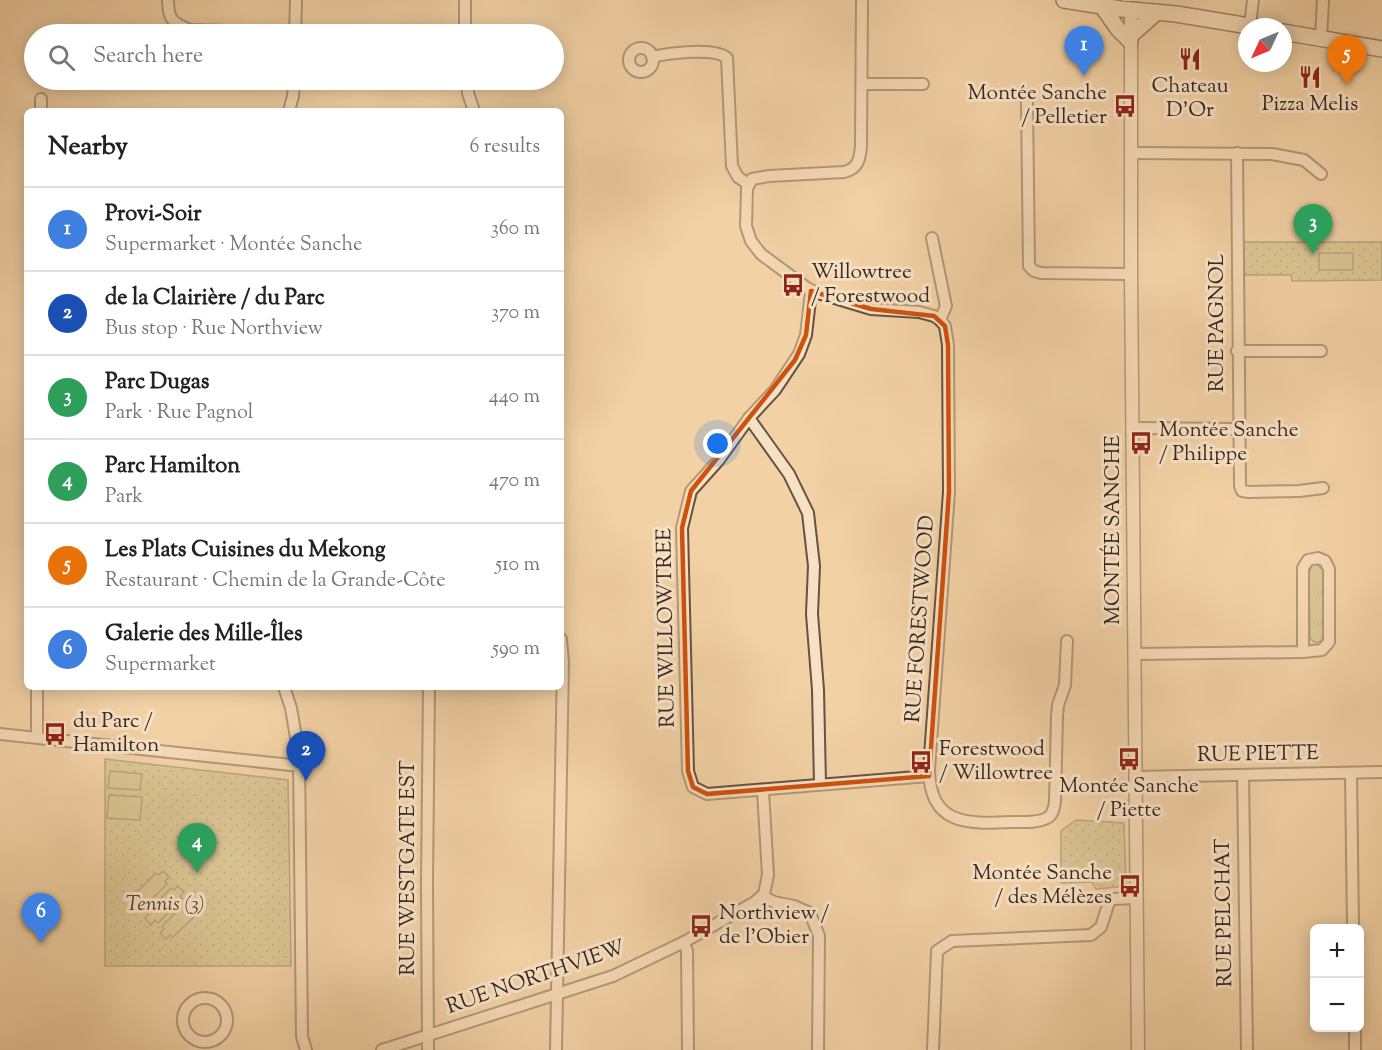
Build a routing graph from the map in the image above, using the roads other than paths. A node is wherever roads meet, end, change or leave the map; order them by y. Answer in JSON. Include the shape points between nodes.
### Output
{"nodes":[{"id":1,"x":168,"y":0,"type":"edge"},
{"id":2,"x":296,"y":0,"type":"edge"},
{"id":3,"x":465,"y":0,"type":"edge"},
{"id":4,"x":862,"y":0,"type":"edge"},
{"id":5,"x":1064,"y":0,"type":"edge"},
{"id":6,"x":1253,"y":0,"type":"edge"},
{"id":7,"x":1323,"y":0,"type":"edge"},
{"id":8,"x":1102,"y":6,"type":"junction"},
{"id":9,"x":1131,"y":10,"type":"junction"},
{"id":10,"x":1157,"y":12,"type":"junction"},
{"id":11,"x":1251,"y":18,"type":"edge"},
{"id":12,"x":175,"y":24,"type":"edge"},
{"id":13,"x":296,"y":24,"type":"edge"},
{"id":14,"x":465,"y":24,"type":"edge"},
{"id":15,"x":1238,"y":24,"type":"edge"},
{"id":16,"x":1292,"y":34,"type":"edge"},
{"id":17,"x":1130,"y":38,"type":"junction"},
{"id":18,"x":1321,"y":39,"type":"junction"},
{"id":19,"x":1382,"y":50,"type":"edge"},
{"id":20,"x":652,"y":57,"type":"dead end"},
{"id":21,"x":862,"y":84,"type":"junction"},
{"id":22,"x":922,"y":84,"type":"dead end"},
{"id":23,"x":293,"y":90,"type":"edge"},
{"id":24,"x":468,"y":90,"type":"edge"},
{"id":25,"x":41,"y":99,"type":"dead end"},
{"id":26,"x":1027,"y":102,"type":"dead end"},
{"id":27,"x":41,"y":108,"type":"edge"},
{"id":28,"x":290,"y":108,"type":"edge"},
{"id":29,"x":473,"y":108,"type":"edge"},
{"id":30,"x":1131,"y":153,"type":"junction"},
{"id":31,"x":1237,"y":153,"type":"junction"},
{"id":32,"x":1321,"y":174,"type":"dead end"},
{"id":33,"x":748,"y":184,"type":"junction"},
{"id":34,"x":932,"y":238,"type":"dead end"},
{"id":35,"x":1131,"y":274,"type":"junction"},
{"id":36,"x":811,"y":291,"type":"junction"},
{"id":37,"x":940,"y":320,"type":"junction"},
{"id":38,"x":1237,"y":351,"type":"junction"},
{"id":39,"x":1322,"y":351,"type":"dead end"},
{"id":40,"x":749,"y":418,"type":"junction"},
{"id":41,"x":1132,"y":428,"type":"junction"},
{"id":42,"x":1238,"y":429,"type":"junction"},
{"id":43,"x":1323,"y":488,"type":"dead end"},
{"id":44,"x":1067,"y":641,"type":"dead end"},
{"id":45,"x":1303,"y":652,"type":"junction"},
{"id":46,"x":1134,"y":654,"type":"junction"},
{"id":47,"x":37,"y":690,"type":"edge"},
{"id":48,"x":285,"y":690,"type":"edge"},
{"id":49,"x":429,"y":690,"type":"edge"},
{"id":50,"x":562,"y":690,"type":"edge"},
{"id":51,"x":0,"y":734,"type":"edge"},
{"id":52,"x":37,"y":737,"type":"junction"},
{"id":53,"x":300,"y":766,"type":"junction"},
{"id":54,"x":1382,"y":772,"type":"edge"},
{"id":55,"x":1352,"y":773,"type":"junction"},
{"id":56,"x":1243,"y":775,"type":"junction"},
{"id":57,"x":929,"y":776,"type":"junction"},
{"id":58,"x":1136,"y":777,"type":"junction"},
{"id":59,"x":820,"y":784,"type":"junction"},
{"id":60,"x":763,"y":791,"type":"junction"},
{"id":61,"x":762,"y":896,"type":"junction"},
{"id":62,"x":1136,"y":898,"type":"junction"},
{"id":63,"x":1353,"y":924,"type":"edge"},
{"id":64,"x":684,"y":942,"type":"junction"},
{"id":65,"x":556,"y":994,"type":"junction"},
{"id":66,"x":1355,"y":1032,"type":"edge"},
{"id":67,"x":429,"y":1036,"type":"junction"},
{"id":68,"x":199,"y":1046,"type":"edge"},
{"id":69,"x":306,"y":1050,"type":"edge"},
{"id":70,"x":382,"y":1050,"type":"edge"},
{"id":71,"x":428,"y":1050,"type":"edge"},
{"id":72,"x":556,"y":1050,"type":"edge"},
{"id":73,"x":688,"y":1050,"type":"edge"},
{"id":74,"x":818,"y":1050,"type":"edge"},
{"id":75,"x":933,"y":1050,"type":"edge"},
{"id":76,"x":1137,"y":1050,"type":"edge"},
{"id":77,"x":1247,"y":1050,"type":"edge"},
{"id":78,"x":1355,"y":1050,"type":"edge"}],
"edges":[{"from":1,"to":12,"type":"street"},
{"from":2,"to":13,"type":"street"},
{"from":3,"to":14,"type":"street"},
{"from":4,"to":21,"type":"street"},
{"from":5,"to":8,"type":"main road"},
{"from":6,"to":11,"type":"street"},
{"from":7,"to":18,"type":"street"},
{"from":8,"to":9,"type":"main road"},
{"from":8,"to":17,"type":"main road","via":[[1118,29]]},
{"from":9,"to":10,"type":"main road"},
{"from":9,"to":17,"type":"street","name":"MONTÉE SANCHE"},
{"from":10,"to":15,"type":"main road"},
{"from":10,"to":17,"type":"main road"},
{"from":16,"to":18,"type":"main road"},
{"from":17,"to":30,"type":"street","name":"MONTÉE SANCHE"},
{"from":18,"to":19,"type":"main road"},
{"from":20,"to":33,"type":"street","via":[[714,52],[727,58],[732,166]]},
{"from":21,"to":22,"type":"street"},
{"from":21,"to":33,"type":"street","via":[[860,155],[852,170],[755,178]]},
{"from":23,"to":28,"type":"street"},
{"from":24,"to":29,"type":"street"},
{"from":25,"to":27,"type":"street"},
{"from":26,"to":35,"type":"street","via":[[1029,266],[1041,273]]},
{"from":30,"to":31,"type":"street"},
{"from":30,"to":35,"type":"street","name":"MONTÉE SANCHE"},
{"from":31,"to":32,"type":"street","via":[[1304,160]]},
{"from":31,"to":38,"type":"street","name":"RUE PAGNOL"},
{"from":33,"to":36,"type":"street","via":[[745,218],[751,241],[761,254]]},
{"from":34,"to":37,"type":"street","name":"RUE FORESTWOOD","via":[[946,306]]},
{"from":35,"to":41,"type":"street","name":"MONTÉE SANCHE"},
{"from":36,"to":37,"type":"street","via":[[862,307],[926,313]]},
{"from":36,"to":40,"type":"street","name":"RUE WILLOWTREE","via":[[802,349],[775,390]]},
{"from":37,"to":57,"type":"street","name":"RUE FORESTWOOD","via":[[948,345],[949,492]]},
{"from":38,"to":39,"type":"street"},
{"from":38,"to":42,"type":"street","name":"RUE PAGNOL"},
{"from":40,"to":59,"type":"street","via":[[789,474],[807,513],[814,566],[812,614]]},
{"from":40,"to":60,"type":"street","name":"RUE WILLOWTREE","via":[[691,491],[682,528],[688,771],[693,787],[707,794]]},
{"from":41,"to":42,"type":"street"},
{"from":41,"to":46,"type":"street","name":"MONTÉE SANCHE"},
{"from":42,"to":43,"type":"street","name":"RUE PAGNOL","via":[[1242,491]]},
{"from":44,"to":57,"type":"street","name":"RUE FORESTWOOD","via":[[1066,676],[1057,716],[1055,806],[1050,816],[1018,822],[957,820],[938,806]]},
{"from":45,"to":45,"type":"street","via":[[1322,650],[1329,642],[1329,570],[1325,561],[1318,558],[1308,560],[1303,568]]},
{"from":45,"to":46,"type":"street"},
{"from":46,"to":58,"type":"street","name":"MONTÉE SANCHE"},
{"from":47,"to":52,"type":"street"},
{"from":48,"to":53,"type":"street","via":[[299,744]]},
{"from":49,"to":67,"type":"street","name":"RUE WESTGATE EST"},
{"from":50,"to":65,"type":"street"},
{"from":51,"to":52,"type":"street"},
{"from":52,"to":53,"type":"street"},
{"from":53,"to":69,"type":"street","via":[[302,1036]]},
{"from":54,"to":55,"type":"street","name":"RUE PIETTE"},
{"from":55,"to":56,"type":"street","name":"RUE PIETTE"},
{"from":55,"to":63,"type":"street"},
{"from":56,"to":58,"type":"street","name":"RUE PIETTE"},
{"from":56,"to":77,"type":"street","name":"RUE PELCHAT"},
{"from":57,"to":59,"type":"street","name":"RUE WILLOWTREE"},
{"from":58,"to":62,"type":"street","name":"MONTÉE SANCHE"},
{"from":59,"to":60,"type":"street","name":"RUE WILLOWTREE"},
{"from":60,"to":61,"type":"street","via":[[768,869]]},
{"from":61,"to":64,"type":"street","name":"RUE NORTHVIEW"},
{"from":61,"to":74,"type":"street","via":[[810,913],[819,936]]},
{"from":62,"to":75,"type":"street","via":[[1109,902],[1101,927],[1094,934],[952,941],[937,951]]},
{"from":62,"to":76,"type":"street","name":"MONTÉE SANCHE"},
{"from":64,"to":65,"type":"street","name":"RUE NORTHVIEW","via":[[622,972]]},
{"from":64,"to":73,"type":"street"},
{"from":65,"to":67,"type":"street","name":"RUE NORTHVIEW"},
{"from":65,"to":72,"type":"street"},
{"from":66,"to":78,"type":"street"},
{"from":67,"to":70,"type":"street","name":"RUE NORTHVIEW"},
{"from":67,"to":71,"type":"street","name":"RUE WESTGATE EST"},
{"from":68,"to":68,"type":"street","via":[[217,1039],[226,1028],[226,1013],[213,999],[194,1001],[184,1013],[183,1026]]}]}
